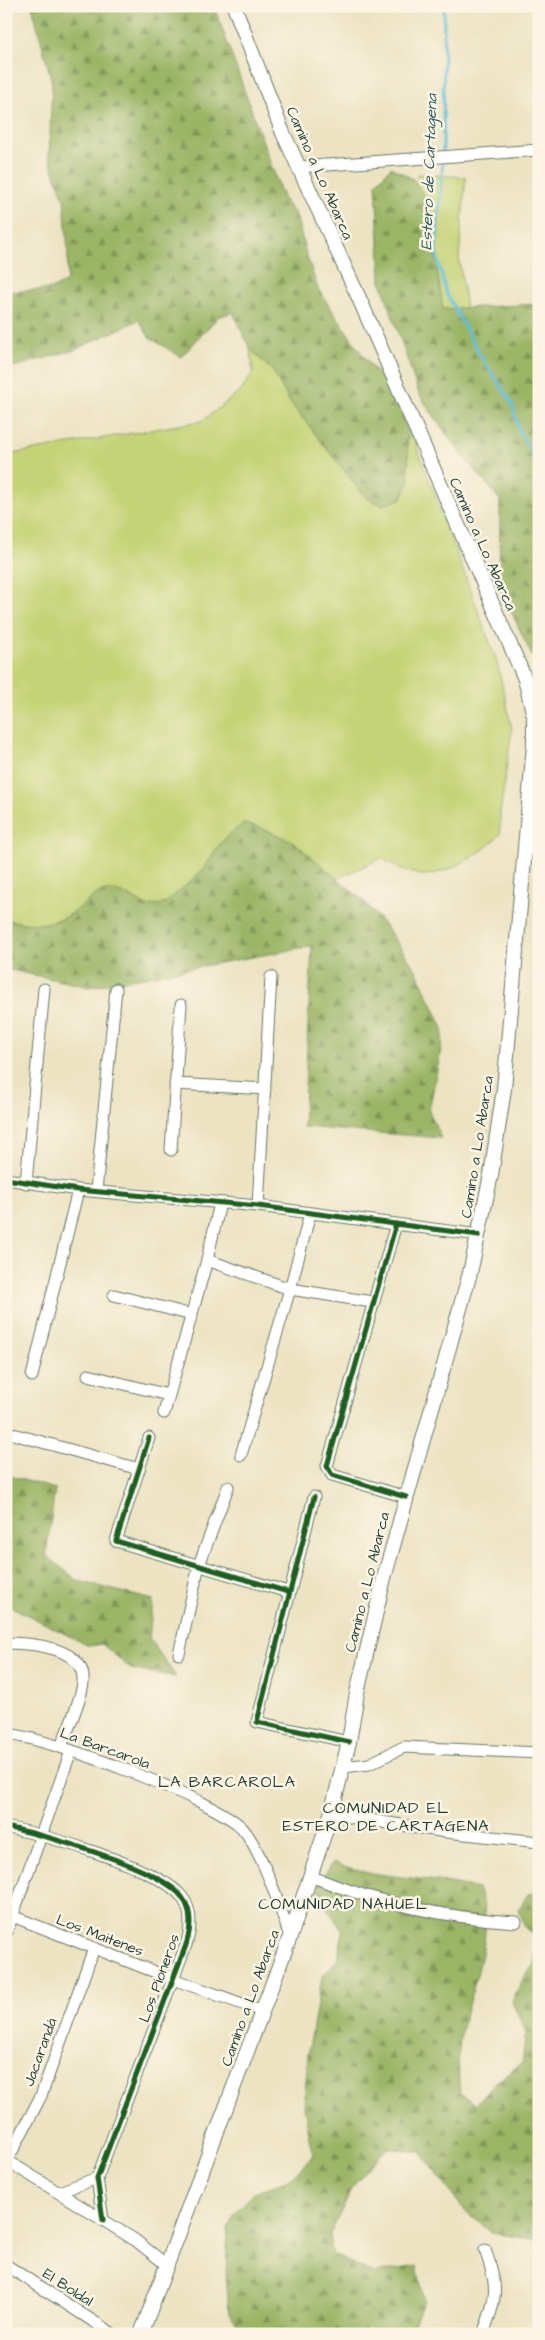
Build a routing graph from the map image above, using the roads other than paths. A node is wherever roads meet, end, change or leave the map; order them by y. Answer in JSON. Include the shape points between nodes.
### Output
{"nodes":[{"id":1,"x":234,"y":6,"type":"edge"},
{"id":2,"x":539,"y":150,"type":"edge"},
{"id":3,"x":298,"y":167,"type":"junction"},
{"id":4,"x":271,"y":978,"type":"dead end"},
{"id":5,"x":116,"y":988,"type":"dead end"},
{"id":6,"x":44,"y":989,"type":"dead end"},
{"id":7,"x":181,"y":1005,"type":"dead end"},
{"id":8,"x":175,"y":1084,"type":"junction"},
{"id":9,"x":265,"y":1089,"type":"junction"},
{"id":10,"x":171,"y":1150,"type":"dead end"},
{"id":11,"x":8,"y":1180,"type":"edge"},
{"id":12,"x":26,"y":1183,"type":"junction"},
{"id":13,"x":78,"y":1190,"type":"junction"},
{"id":14,"x":96,"y":1191,"type":"junction"},
{"id":15,"x":6,"y":1192,"type":"edge"},
{"id":16,"x":220,"y":1203,"type":"junction"},
{"id":17,"x":258,"y":1206,"type":"junction"},
{"id":18,"x":310,"y":1214,"type":"junction"},
{"id":19,"x":396,"y":1224,"type":"junction"},
{"id":20,"x":478,"y":1236,"type":"junction"},
{"id":21,"x":208,"y":1260,"type":"junction"},
{"id":22,"x":290,"y":1289,"type":"junction"},
{"id":23,"x":114,"y":1296,"type":"dead end"},
{"id":24,"x":372,"y":1302,"type":"junction"},
{"id":25,"x":192,"y":1315,"type":"junction"},
{"id":26,"x":88,"y":1375,"type":"dead end"},
{"id":27,"x":32,"y":1376,"type":"dead end"},
{"id":28,"x":168,"y":1395,"type":"junction"},
{"id":29,"x":164,"y":1413,"type":"dead end"},
{"id":30,"x":6,"y":1432,"type":"edge"},
{"id":31,"x":149,"y":1438,"type":"dead end"},
{"id":32,"x":241,"y":1455,"type":"dead end"},
{"id":33,"x":138,"y":1469,"type":"junction"},
{"id":34,"x":228,"y":1487,"type":"dead end"},
{"id":35,"x":314,"y":1497,"type":"dead end"},
{"id":36,"x":406,"y":1497,"type":"junction"},
{"id":37,"x":200,"y":1565,"type":"junction"},
{"id":38,"x":288,"y":1592,"type":"junction"},
{"id":39,"x":6,"y":1643,"type":"edge"},
{"id":40,"x":179,"y":1654,"type":"dead end"},
{"id":41,"x":6,"y":1734,"type":"edge"},
{"id":42,"x":349,"y":1742,"type":"junction"},
{"id":43,"x":66,"y":1749,"type":"junction"},
{"id":44,"x":539,"y":1753,"type":"edge"},
{"id":45,"x":343,"y":1767,"type":"junction"},
{"id":46,"x":331,"y":1814,"type":"junction"},
{"id":47,"x":6,"y":1827,"type":"edge"},
{"id":48,"x":40,"y":1835,"type":"junction"},
{"id":49,"x":539,"y":1842,"type":"edge"},
{"id":50,"x":310,"y":1876,"type":"junction"},
{"id":51,"x":12,"y":1916,"type":"junction"},
{"id":52,"x":516,"y":1922,"type":"dead end"},
{"id":53,"x":6,"y":1934,"type":"edge"},
{"id":54,"x":290,"y":1937,"type":"junction"},
{"id":55,"x":94,"y":1948,"type":"junction"},
{"id":56,"x":173,"y":1979,"type":"junction"},
{"id":57,"x":262,"y":2011,"type":"junction"},
{"id":58,"x":7,"y":2161,"type":"edge"},
{"id":59,"x":97,"y":2178,"type":"junction"},
{"id":60,"x":59,"y":2192,"type":"junction"},
{"id":61,"x":103,"y":2220,"type":"junction"},
{"id":62,"x":485,"y":2250,"type":"dead end"},
{"id":63,"x":6,"y":2265,"type":"edge"},
{"id":64,"x":168,"y":2266,"type":"junction"},
{"id":65,"x":113,"y":2334,"type":"edge"},
{"id":66,"x":142,"y":2334,"type":"edge"},
{"id":67,"x":483,"y":2334,"type":"edge"}],
"edges":[{"from":1,"to":3,"type":"main road","name":"Camino a Lo Abarca"},
{"from":2,"to":3,"type":"street"},
{"from":3,"to":20,"type":"main road","name":"Camino a Lo Abarca","via":[[383,351],[523,674],[532,702],[534,745],[509,1046],[498,1132]]},
{"from":4,"to":9,"type":"street"},
{"from":5,"to":14,"type":"street"},
{"from":6,"to":12,"type":"street"},
{"from":7,"to":8,"type":"street"},
{"from":8,"to":9,"type":"street"},
{"from":8,"to":10,"type":"street"},
{"from":9,"to":17,"type":"street"},
{"from":11,"to":12,"type":"street"},
{"from":11,"to":15,"type":"street"},
{"from":12,"to":13,"type":"street"},
{"from":13,"to":14,"type":"street"},
{"from":13,"to":27,"type":"street"},
{"from":14,"to":16,"type":"street"},
{"from":16,"to":17,"type":"street"},
{"from":16,"to":21,"type":"street"},
{"from":17,"to":18,"type":"street"},
{"from":18,"to":19,"type":"street"},
{"from":18,"to":22,"type":"street"},
{"from":19,"to":20,"type":"street"},
{"from":19,"to":24,"type":"street"},
{"from":20,"to":36,"type":"main road","name":"Camino a Lo Abarca","via":[[456,1328]]},
{"from":21,"to":22,"type":"street"},
{"from":21,"to":25,"type":"street"},
{"from":22,"to":24,"type":"street"},
{"from":22,"to":32,"type":"street"},
{"from":23,"to":25,"type":"street"},
{"from":24,"to":36,"type":"street","via":[[327,1466],[332,1475]]},
{"from":25,"to":28,"type":"street"},
{"from":26,"to":28,"type":"street"},
{"from":28,"to":29,"type":"street"},
{"from":30,"to":33,"type":"street"},
{"from":31,"to":33,"type":"street"},
{"from":33,"to":37,"type":"street","via":[[116,1540]]},
{"from":34,"to":37,"type":"street"},
{"from":35,"to":38,"type":"street"},
{"from":36,"to":42,"type":"main road","name":"Camino a Lo Abarca","via":[[357,1692]]},
{"from":37,"to":38,"type":"street"},
{"from":37,"to":40,"type":"street"},
{"from":38,"to":42,"type":"street","via":[[256,1722]]},
{"from":39,"to":43,"type":"street","via":[[72,1655],[79,1664],[83,1682]]},
{"from":41,"to":43,"type":"street","name":"La Barcarola"},
{"from":42,"to":45,"type":"main road","name":"Camino a Lo Abarca"},
{"from":43,"to":48,"type":"street"},
{"from":43,"to":54,"type":"street","name":"La Barcarola","via":[[170,1788],[237,1822],[253,1844]]},
{"from":44,"to":45,"type":"street","via":[[404,1747],[369,1764]]},
{"from":45,"to":46,"type":"main road","name":"Camino a Lo Abarca"},
{"from":46,"to":49,"type":"street"},
{"from":46,"to":50,"type":"main road","name":"Camino a Lo Abarca"},
{"from":47,"to":48,"type":"street","name":"Los Pioneros"},
{"from":48,"to":51,"type":"street"},
{"from":48,"to":56,"type":"street","name":"Los Pioneros","via":[[142,1871],[176,1890],[185,1902],[190,1923]]},
{"from":50,"to":52,"type":"street","via":[[360,1895],[410,1908],[463,1918]]},
{"from":50,"to":54,"type":"main road","name":"Camino a Lo Abarca"},
{"from":51,"to":53,"type":"street"},
{"from":51,"to":55,"type":"street","name":"Los Maitenes"},
{"from":54,"to":57,"type":"main road","name":"Camino a Lo Abarca"},
{"from":55,"to":56,"type":"street","name":"Los Maitenes"},
{"from":55,"to":58,"type":"street","name":"Jacarandá","via":[[41,2096]]},
{"from":56,"to":57,"type":"street","name":"Los Maitenes"},
{"from":56,"to":59,"type":"street","name":"Los Pioneros"},
{"from":57,"to":64,"type":"main road","name":"Camino a Lo Abarca"},
{"from":58,"to":60,"type":"street"},
{"from":59,"to":60,"type":"street"},
{"from":59,"to":61,"type":"street","name":"Los Pioneros"},
{"from":60,"to":61,"type":"street"},
{"from":61,"to":64,"type":"street"},
{"from":62,"to":67,"type":"street","via":[[495,2278],[496,2294]]},
{"from":63,"to":65,"type":"street","name":"El Boldal"},
{"from":64,"to":66,"type":"main road","name":"Camino a Lo Abarca"}]}
